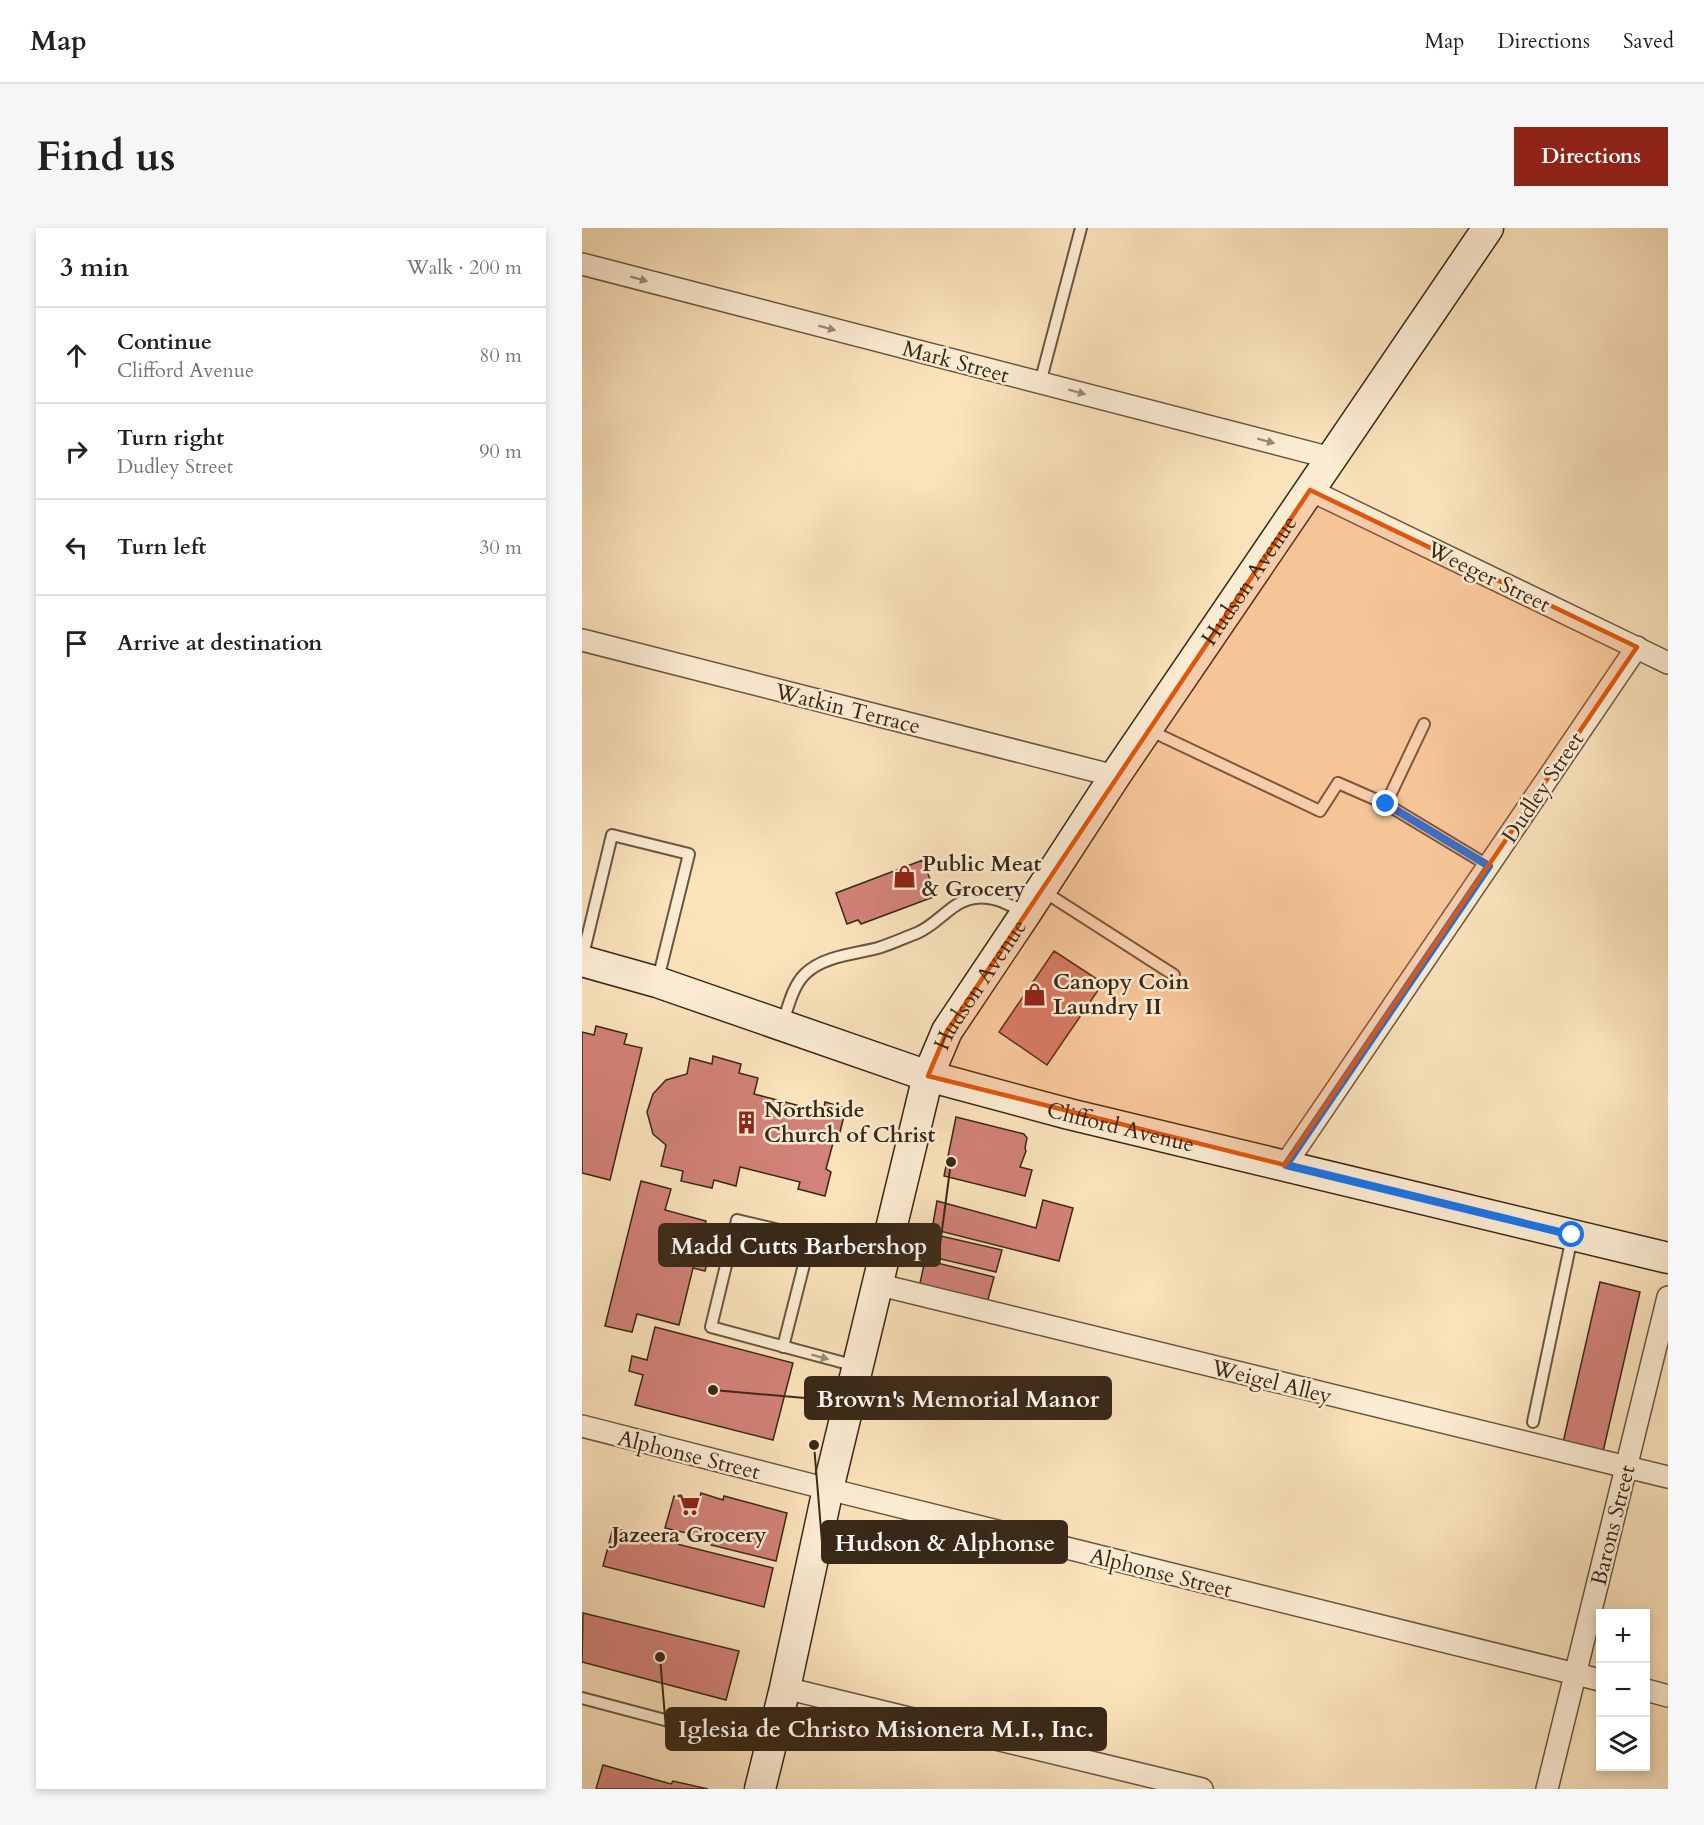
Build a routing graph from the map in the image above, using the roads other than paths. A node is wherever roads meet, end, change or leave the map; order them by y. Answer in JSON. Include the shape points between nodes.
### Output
{"nodes":[{"id":1,"x":1081,"y":228,"type":"edge"},
{"id":2,"x":1488,"y":228,"type":"edge"},
{"id":3,"x":582,"y":264,"type":"edge"},
{"id":4,"x":1040,"y":383,"type":"junction"},
{"id":5,"x":1331,"y":458,"type":"junction"},
{"id":6,"x":1310,"y":490,"type":"junction"},
{"id":7,"x":582,"y":640,"type":"edge"},
{"id":8,"x":1637,"y":647,"type":"junction"},
{"id":9,"x":1668,"y":663,"type":"edge"},
{"id":10,"x":1424,"y":724,"type":"dead end"},
{"id":11,"x":1146,"y":729,"type":"junction"},
{"id":12,"x":1114,"y":776,"type":"junction"},
{"id":13,"x":1386,"y":804,"type":"junction"},
{"id":14,"x":1489,"y":866,"type":"junction"},
{"id":15,"x":1034,"y":901,"type":"junction"},
{"id":16,"x":582,"y":960,"type":"edge"},
{"id":17,"x":1174,"y":975,"type":"dead end"},
{"id":18,"x":657,"y":982,"type":"junction"},
{"id":19,"x":782,"y":1025,"type":"junction"},
{"id":20,"x":928,"y":1076,"type":"junction"},
{"id":21,"x":1286,"y":1165,"type":"junction"},
{"id":22,"x":1572,"y":1235,"type":"junction"},
{"id":23,"x":811,"y":1237,"type":"junction"},
{"id":24,"x":883,"y":1255,"type":"junction"},
{"id":25,"x":1668,"y":1258,"type":"edge"},
{"id":26,"x":876,"y":1284,"type":"junction"},
{"id":27,"x":1668,"y":1297,"type":"edge"},
{"id":28,"x":783,"y":1347,"type":"junction"},
{"id":29,"x":856,"y":1367,"type":"junction"},
{"id":30,"x":1533,"y":1422,"type":"dead end"},
{"id":31,"x":582,"y":1426,"type":"edge"},
{"id":32,"x":1626,"y":1467,"type":"junction"},
{"id":33,"x":1668,"y":1477,"type":"edge"},
{"id":34,"x":828,"y":1489,"type":"junction"},
{"id":35,"x":1576,"y":1675,"type":"junction"},
{"id":36,"x":1596,"y":1679,"type":"edge"},
{"id":37,"x":785,"y":1688,"type":"junction"},
{"id":38,"x":1650,"y":1691,"type":"edge"},
{"id":39,"x":1668,"y":1695,"type":"edge"},
{"id":40,"x":582,"y":1698,"type":"edge"},
{"id":41,"x":771,"y":1748,"type":"junction"},
{"id":42,"x":760,"y":1789,"type":"edge"},
{"id":43,"x":1202,"y":1789,"type":"edge"},
{"id":44,"x":1547,"y":1789,"type":"edge"}],
"edges":[{"from":1,"to":4,"type":"lane"},
{"from":2,"to":5,"type":"main road","name":"Hudson Avenue"},
{"from":3,"to":4,"type":"street","name":"Mark Street","one_way":true},
{"from":4,"to":5,"type":"street","name":"Mark Street","one_way":true},
{"from":5,"to":6,"type":"main road","name":"Hudson Avenue"},
{"from":6,"to":8,"type":"street","name":"Weeger Street"},
{"from":6,"to":11,"type":"main road","name":"Hudson Avenue"},
{"from":7,"to":12,"type":"street","name":"Watkin Terrace"},
{"from":8,"to":9,"type":"street","name":"Weeger Street"},
{"from":8,"to":14,"type":"street","name":"Dudley Street"},
{"from":10,"to":13,"type":"lane"},
{"from":11,"to":12,"type":"main road","name":"Hudson Avenue"},
{"from":11,"to":13,"type":"lane","via":[[1320,811],[1338,783]]},
{"from":12,"to":15,"type":"main road","name":"Hudson Avenue"},
{"from":13,"to":14,"type":"lane"},
{"from":14,"to":21,"type":"street","name":"Dudley Street"},
{"from":15,"to":17,"type":"lane"},
{"from":15,"to":19,"type":"lane","via":[[975,898],[955,904],[926,929],[810,969],[796,987]]},
{"from":15,"to":20,"type":"main road","name":"Hudson Avenue","via":[[947,1031]]},
{"from":16,"to":18,"type":"main road","name":"Clifford Avenue"},
{"from":16,"to":18,"type":"lane","via":[[612,835],[689,854]]},
{"from":18,"to":19,"type":"main road","name":"Clifford Avenue"},
{"from":19,"to":20,"type":"main road","name":"Clifford Avenue"},
{"from":20,"to":21,"type":"main road","name":"Clifford Avenue"},
{"from":20,"to":24,"type":"main road","name":"Hudson Avenue"},
{"from":21,"to":22,"type":"main road","name":"Clifford Avenue"},
{"from":22,"to":25,"type":"main road","name":"Clifford Avenue"},
{"from":22,"to":30,"type":"lane"},
{"from":23,"to":24,"type":"lane"},
{"from":23,"to":28,"type":"lane"},
{"from":23,"to":28,"type":"lane","via":[[737,1220],[711,1327]]},
{"from":24,"to":26,"type":"main road","name":"Hudson Avenue"},
{"from":26,"to":29,"type":"main road","name":"Hudson Avenue"},
{"from":26,"to":32,"type":"street","name":"Weigel Alley"},
{"from":27,"to":32,"type":"street","name":"Barons Street"},
{"from":28,"to":29,"type":"lane","one_way":true},
{"from":29,"to":34,"type":"main road","name":"Hudson Avenue"},
{"from":31,"to":34,"type":"street","name":"Alphonse Street"},
{"from":32,"to":33,"type":"street","name":"Weigel Alley"},
{"from":32,"to":35,"type":"street","name":"Barons Street"},
{"from":34,"to":35,"type":"street","name":"Alphonse Street"},
{"from":34,"to":37,"type":"main road","name":"Hudson Avenue"},
{"from":35,"to":36,"type":"street","name":"Alphonse Street"},
{"from":35,"to":44,"type":"street","name":"Barons Street"},
{"from":37,"to":41,"type":"main road","name":"Hudson Avenue"},
{"from":37,"to":43,"type":"street"},
{"from":38,"to":39,"type":"street"},
{"from":40,"to":41,"type":"lane"},
{"from":41,"to":42,"type":"main road","name":"Hudson Avenue"}]}
